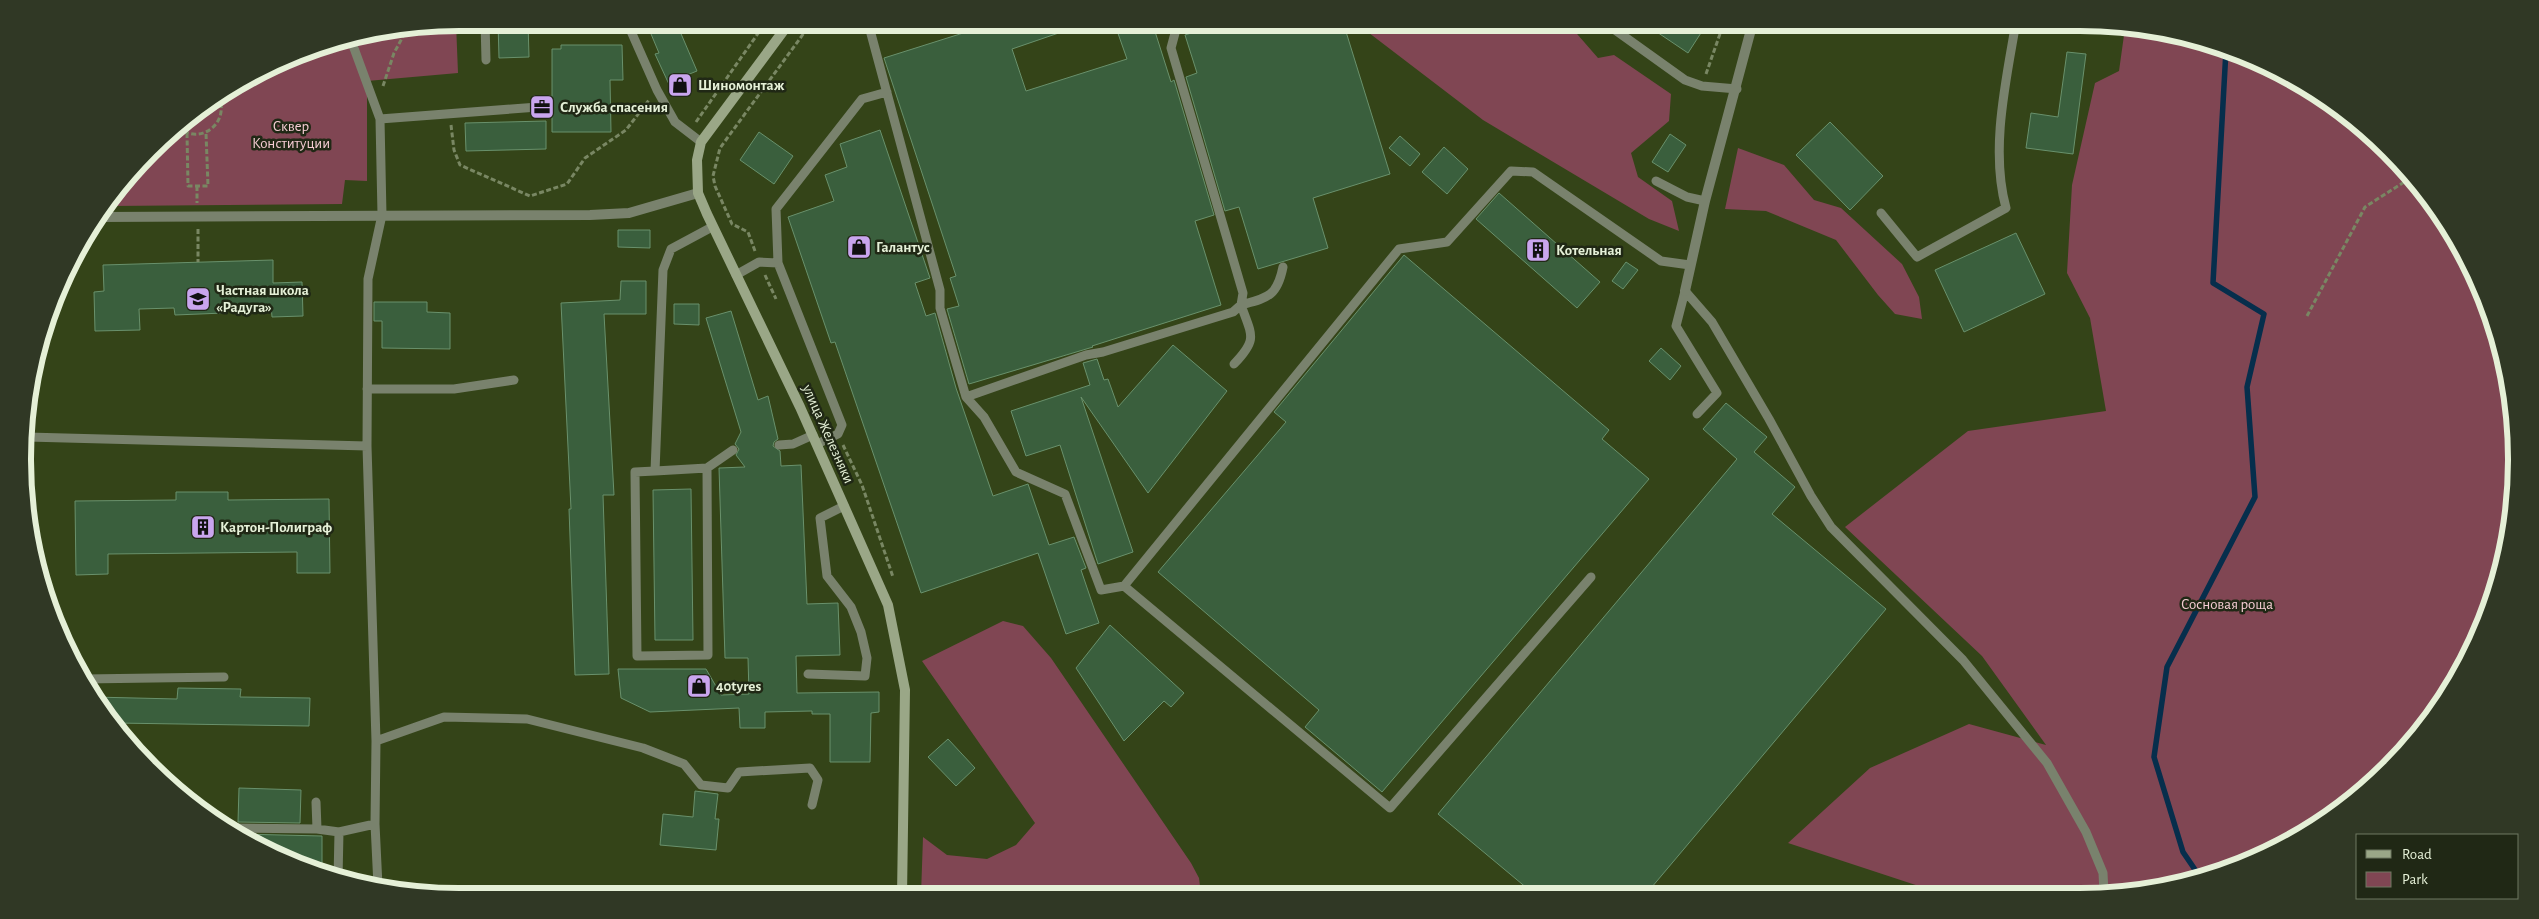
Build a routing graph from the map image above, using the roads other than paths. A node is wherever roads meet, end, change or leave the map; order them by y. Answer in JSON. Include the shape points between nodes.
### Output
{"nodes":[{"id":1,"x":485,"y":31,"type":"edge"},
{"id":2,"x":631,"y":31,"type":"edge"},
{"id":3,"x":783,"y":31,"type":"edge"},
{"id":4,"x":870,"y":31,"type":"edge"},
{"id":5,"x":1176,"y":31,"type":"edge"},
{"id":6,"x":1617,"y":31,"type":"edge"},
{"id":7,"x":1751,"y":31,"type":"edge"},
{"id":8,"x":2014,"y":31,"type":"edge"},
{"id":9,"x":354,"y":45,"type":"edge"},
{"id":10,"x":486,"y":60,"type":"dead end"},
{"id":11,"x":1736,"y":89,"type":"junction"},
{"id":12,"x":887,"y":92,"type":"junction"},
{"id":13,"x":538,"y":107,"type":"dead end"},
{"id":14,"x":380,"y":119,"type":"junction"},
{"id":15,"x":701,"y":142,"type":"junction"},
{"id":16,"x":1656,"y":181,"type":"dead end"},
{"id":17,"x":698,"y":193,"type":"junction"},
{"id":18,"x":1705,"y":202,"type":"junction"},
{"id":19,"x":1881,"y":213,"type":"dead end"},
{"id":20,"x":382,"y":215,"type":"junction"},
{"id":21,"x":107,"y":217,"type":"edge"},
{"id":22,"x":712,"y":227,"type":"junction"},
{"id":23,"x":778,"y":263,"type":"junction"},
{"id":24,"x":1690,"y":265,"type":"junction"},
{"id":25,"x":1283,"y":267,"type":"dead end"},
{"id":26,"x":736,"y":274,"type":"junction"},
{"id":27,"x":1685,"y":291,"type":"junction"},
{"id":28,"x":1241,"y":305,"type":"junction"},
{"id":29,"x":1234,"y":364,"type":"dead end"},
{"id":30,"x":514,"y":380,"type":"dead end"},
{"id":31,"x":367,"y":389,"type":"junction"},
{"id":32,"x":966,"y":396,"type":"junction"},
{"id":33,"x":1697,"y":414,"type":"dead end"},
{"id":34,"x":32,"y":437,"type":"edge"},
{"id":35,"x":815,"y":439,"type":"junction"},
{"id":36,"x":779,"y":445,"type":"dead end"},
{"id":37,"x":367,"y":446,"type":"junction"},
{"id":38,"x":733,"y":450,"type":"dead end"},
{"id":39,"x":707,"y":468,"type":"junction"},
{"id":40,"x":655,"y":471,"type":"junction"},
{"id":41,"x":844,"y":506,"type":"junction"},
{"id":42,"x":1591,"y":577,"type":"dead end"},
{"id":43,"x":1124,"y":586,"type":"junction"},
{"id":44,"x":808,"y":674,"type":"dead end"},
{"id":45,"x":224,"y":677,"type":"dead end"},
{"id":46,"x":92,"y":679,"type":"edge"},
{"id":47,"x":376,"y":741,"type":"junction"},
{"id":48,"x":316,"y":802,"type":"dead end"},
{"id":49,"x":812,"y":805,"type":"dead end"},
{"id":50,"x":375,"y":824,"type":"junction"},
{"id":51,"x":242,"y":828,"type":"edge"},
{"id":52,"x":317,"y":828,"type":"junction"},
{"id":53,"x":339,"y":832,"type":"junction"},
{"id":54,"x":338,"y":870,"type":"edge"},
{"id":55,"x":378,"y":880,"type":"edge"},
{"id":56,"x":2104,"y":887,"type":"edge"},
{"id":57,"x":902,"y":888,"type":"edge"}],
"edges":[{"from":1,"to":10,"type":"lane"},
{"from":2,"to":15,"type":"lane","via":[[675,122]]},
{"from":3,"to":15,"type":"street","name":"улица Железняки"},
{"from":4,"to":12,"type":"lane"},
{"from":5,"to":28,"type":"lane","via":[[1171,48],[1243,293]]},
{"from":6,"to":11,"type":"lane","via":[[1685,80],[1702,86]]},
{"from":7,"to":11,"type":"street"},
{"from":8,"to":19,"type":"lane","via":[[2003,98],[2000,183],[2006,208],[1917,257]]},
{"from":9,"to":14,"type":"lane"},
{"from":11,"to":18,"type":"street"},
{"from":12,"to":23,"type":"lane","via":[[862,99],[776,209]]},
{"from":12,"to":32,"type":"lane","via":[[940,290],[940,308]]},
{"from":13,"to":14,"type":"lane"},
{"from":14,"to":20,"type":"lane"},
{"from":15,"to":17,"type":"street","name":"улица Железняки","via":[[696,160]]},
{"from":16,"to":18,"type":"lane"},
{"from":17,"to":20,"type":"street","via":[[629,213]]},
{"from":17,"to":22,"type":"street","name":"улица Железняки"},
{"from":18,"to":24,"type":"street"},
{"from":20,"to":21,"type":"street"},
{"from":20,"to":31,"type":"lane","via":[[368,279]]},
{"from":22,"to":26,"type":"street","name":"улица Железняки"},
{"from":22,"to":40,"type":"lane","via":[[671,249],[663,270]]},
{"from":23,"to":26,"type":"lane","via":[[759,262]]},
{"from":23,"to":35,"type":"lane","via":[[842,425],[838,434]]},
{"from":24,"to":27,"type":"street"},
{"from":24,"to":43,"type":"lane","via":[[1661,261],[1533,172],[1511,171],[1447,242],[1399,250]]},
{"from":25,"to":28,"type":"lane","via":[[1280,284],[1268,298]]},
{"from":26,"to":35,"type":"street","name":"улица Железняки"},
{"from":27,"to":33,"type":"lane","via":[[1676,326],[1716,393]]},
{"from":27,"to":56,"type":"lane","via":[[1712,322],[1831,527],[1963,660],[2047,763],[2086,832],[2103,873]]},
{"from":28,"to":29,"type":"lane","via":[[1252,335],[1249,349]]},
{"from":28,"to":32,"type":"lane","via":[[1233,312]]},
{"from":30,"to":31,"type":"lane","via":[[454,389]]},
{"from":31,"to":37,"type":"lane"},
{"from":32,"to":43,"type":"lane","via":[[984,417],[1016,472],[1065,494],[1101,590]]},
{"from":34,"to":37,"type":"lane"},
{"from":35,"to":36,"type":"lane"},
{"from":35,"to":41,"type":"street","name":"улица Железняки"},
{"from":37,"to":47,"type":"lane"},
{"from":38,"to":39,"type":"lane"},
{"from":39,"to":40,"type":"lane"},
{"from":39,"to":40,"type":"lane","via":[[708,654],[637,656],[635,472]]},
{"from":41,"to":44,"type":"lane","via":[[820,518],[827,576],[851,606],[867,658],[866,676]]},
{"from":41,"to":57,"type":"street","name":"улица Железняки","via":[[888,605],[905,690]]},
{"from":42,"to":43,"type":"lane","via":[[1390,808]]},
{"from":45,"to":46,"type":"lane"},
{"from":47,"to":49,"type":"lane","via":[[444,717],[527,719],[643,748],[684,764],[700,786],[728,788],[740,772],[810,768],[818,780]]},
{"from":47,"to":50,"type":"lane"},
{"from":48,"to":52,"type":"lane"},
{"from":50,"to":53,"type":"lane"},
{"from":50,"to":55,"type":"lane"},
{"from":51,"to":52,"type":"lane"},
{"from":52,"to":53,"type":"lane"},
{"from":53,"to":54,"type":"lane"}]}
